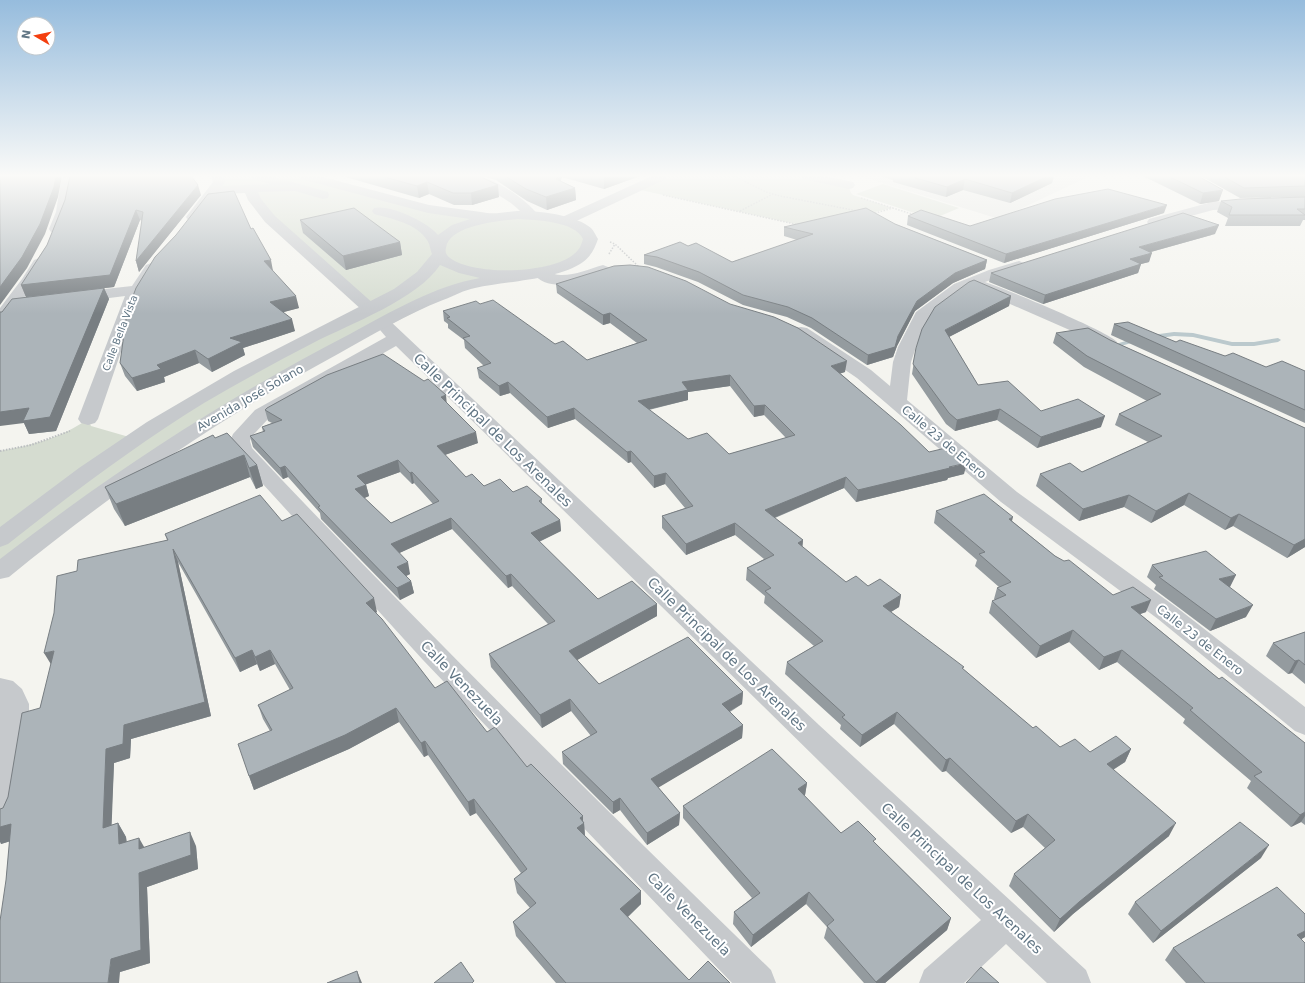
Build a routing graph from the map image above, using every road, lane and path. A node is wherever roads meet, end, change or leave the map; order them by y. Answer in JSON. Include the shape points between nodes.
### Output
{"nodes":[{"id":1,"x":59,"y":222,"type":"edge"},
{"id":2,"x":188,"y":222,"type":"edge"},
{"id":3,"x":273,"y":222,"type":"edge"},
{"id":4,"x":411,"y":222,"type":"edge"},
{"id":5,"x":473,"y":222,"type":"edge"},
{"id":6,"x":567,"y":222,"type":"edge"},
{"id":7,"x":784,"y":222,"type":"edge"},
{"id":8,"x":1156,"y":222,"type":"edge"},
{"id":9,"x":802,"y":226,"type":"edge"},
{"id":10,"x":1142,"y":226,"type":"edge"},
{"id":11,"x":183,"y":229,"type":"edge"},
{"id":12,"x":590,"y":238,"type":"junction"},
{"id":13,"x":52,"y":239,"type":"edge"},
{"id":14,"x":438,"y":251,"type":"junction"},
{"id":15,"x":45,"y":253,"type":"edge"},
{"id":16,"x":160,"y":256,"type":"edge"},
{"id":17,"x":1035,"y":261,"type":"edge"},
{"id":18,"x":984,"y":262,"type":"edge"},
{"id":19,"x":641,"y":269,"type":"joint"},
{"id":20,"x":1004,"y":270,"type":"junction"},
{"id":21,"x":533,"y":273,"type":"junction"},
{"id":22,"x":972,"y":282,"type":"junction"},
{"id":23,"x":136,"y":290,"type":"junction"},
{"id":24,"x":60,"y":299,"type":"edge"},
{"id":25,"x":32,"y":302,"type":"edge"},
{"id":26,"x":11,"y":305,"type":"junction"},
{"id":27,"x":0,"y":319,"type":"edge"},
{"id":28,"x":780,"y":322,"type":"edge"},
{"id":29,"x":390,"y":330,"type":"junction"},
{"id":30,"x":1124,"y":350,"type":"edge"},
{"id":31,"x":897,"y":402,"type":"junction"},
{"id":32,"x":88,"y":419,"type":"joint"},
{"id":33,"x":0,"y":451,"type":"edge"},
{"id":34,"x":0,"y":539,"type":"edge"},
{"id":35,"x":0,"y":571,"type":"edge"},
{"id":36,"x":0,"y":689,"type":"edge"},
{"id":37,"x":1305,"y":723,"type":"edge"},
{"id":38,"x":0,"y":811,"type":"edge"},
{"id":39,"x":1006,"y":920,"type":"junction"},
{"id":40,"x":758,"y":983,"type":"edge"},
{"id":41,"x":937,"y":983,"type":"edge"},
{"id":42,"x":1073,"y":983,"type":"edge"}],
"edges":[{"from":1,"to":13,"type":"street"},
{"from":2,"to":11,"type":"street"},
{"from":3,"to":29,"type":"street","name":"Calle Principal de Los Arenales"},
{"from":4,"to":14,"type":"street","via":[[432,235]]},
{"from":5,"to":14,"type":"street","name":"Avenida José Solano","via":[[458,227],[444,237],[439,242]]},
{"from":6,"to":12,"type":"street","via":[[582,228]]},
{"from":7,"to":9,"type":"path"},
{"from":8,"to":10,"type":"street"},
{"from":12,"to":19,"type":"path","via":[[615,244]]},
{"from":12,"to":21,"type":"street","via":[[588,249],[575,260]]},
{"from":14,"to":21,"type":"street","via":[[449,264],[469,271],[496,275]]},
{"from":14,"to":29,"type":"street","name":"Avenida José Solano","via":[[432,265],[420,278],[400,292]]},
{"from":15,"to":26,"type":"street"},
{"from":16,"to":23,"type":"street","name":"Calle Bella Vista"},
{"from":17,"to":20,"type":"street"},
{"from":18,"to":20,"type":"street"},
{"from":19,"to":21,"type":"street","via":[[612,268],[561,280]]},
{"from":20,"to":22,"type":"street"},
{"from":21,"to":29,"type":"street","name":"Avenida José Solano","via":[[481,281],[457,288],[426,301]]},
{"from":22,"to":30,"type":"street","via":[[1087,331]]},
{"from":22,"to":31,"type":"street","via":[[949,294],[922,316],[902,362]]},
{"from":23,"to":24,"type":"street"},
{"from":23,"to":32,"type":"street","name":"Calle Bella Vista","via":[[122,321]]},
{"from":25,"to":26,"type":"street"},
{"from":26,"to":27,"type":"street"},
{"from":28,"to":31,"type":"street","name":"Calle 23 de Enero","via":[[826,347]]},
{"from":29,"to":34,"type":"street","name":"Avenida José Solano","via":[[251,368],[176,412]]},
{"from":29,"to":35,"type":"street","name":"Avenida José Solano","via":[[251,395],[207,422],[90,501]]},
{"from":29,"to":39,"type":"street","name":"Calle Principal de Los Arenales"},
{"from":29,"to":40,"type":"street","name":"Calle Venezuela","via":[[251,424],[240,441],[242,450],[547,772]]},
{"from":31,"to":37,"type":"street","name":"Calle 23 de Enero","via":[[1009,497],[1167,613]]},
{"from":32,"to":33,"type":"path","via":[[57,437]]},
{"from":36,"to":38,"type":"street","via":[[12,696],[15,704],[14,727]]},
{"from":39,"to":41,"type":"street"},
{"from":39,"to":42,"type":"street","name":"Calle Principal de Los Arenales"}]}
